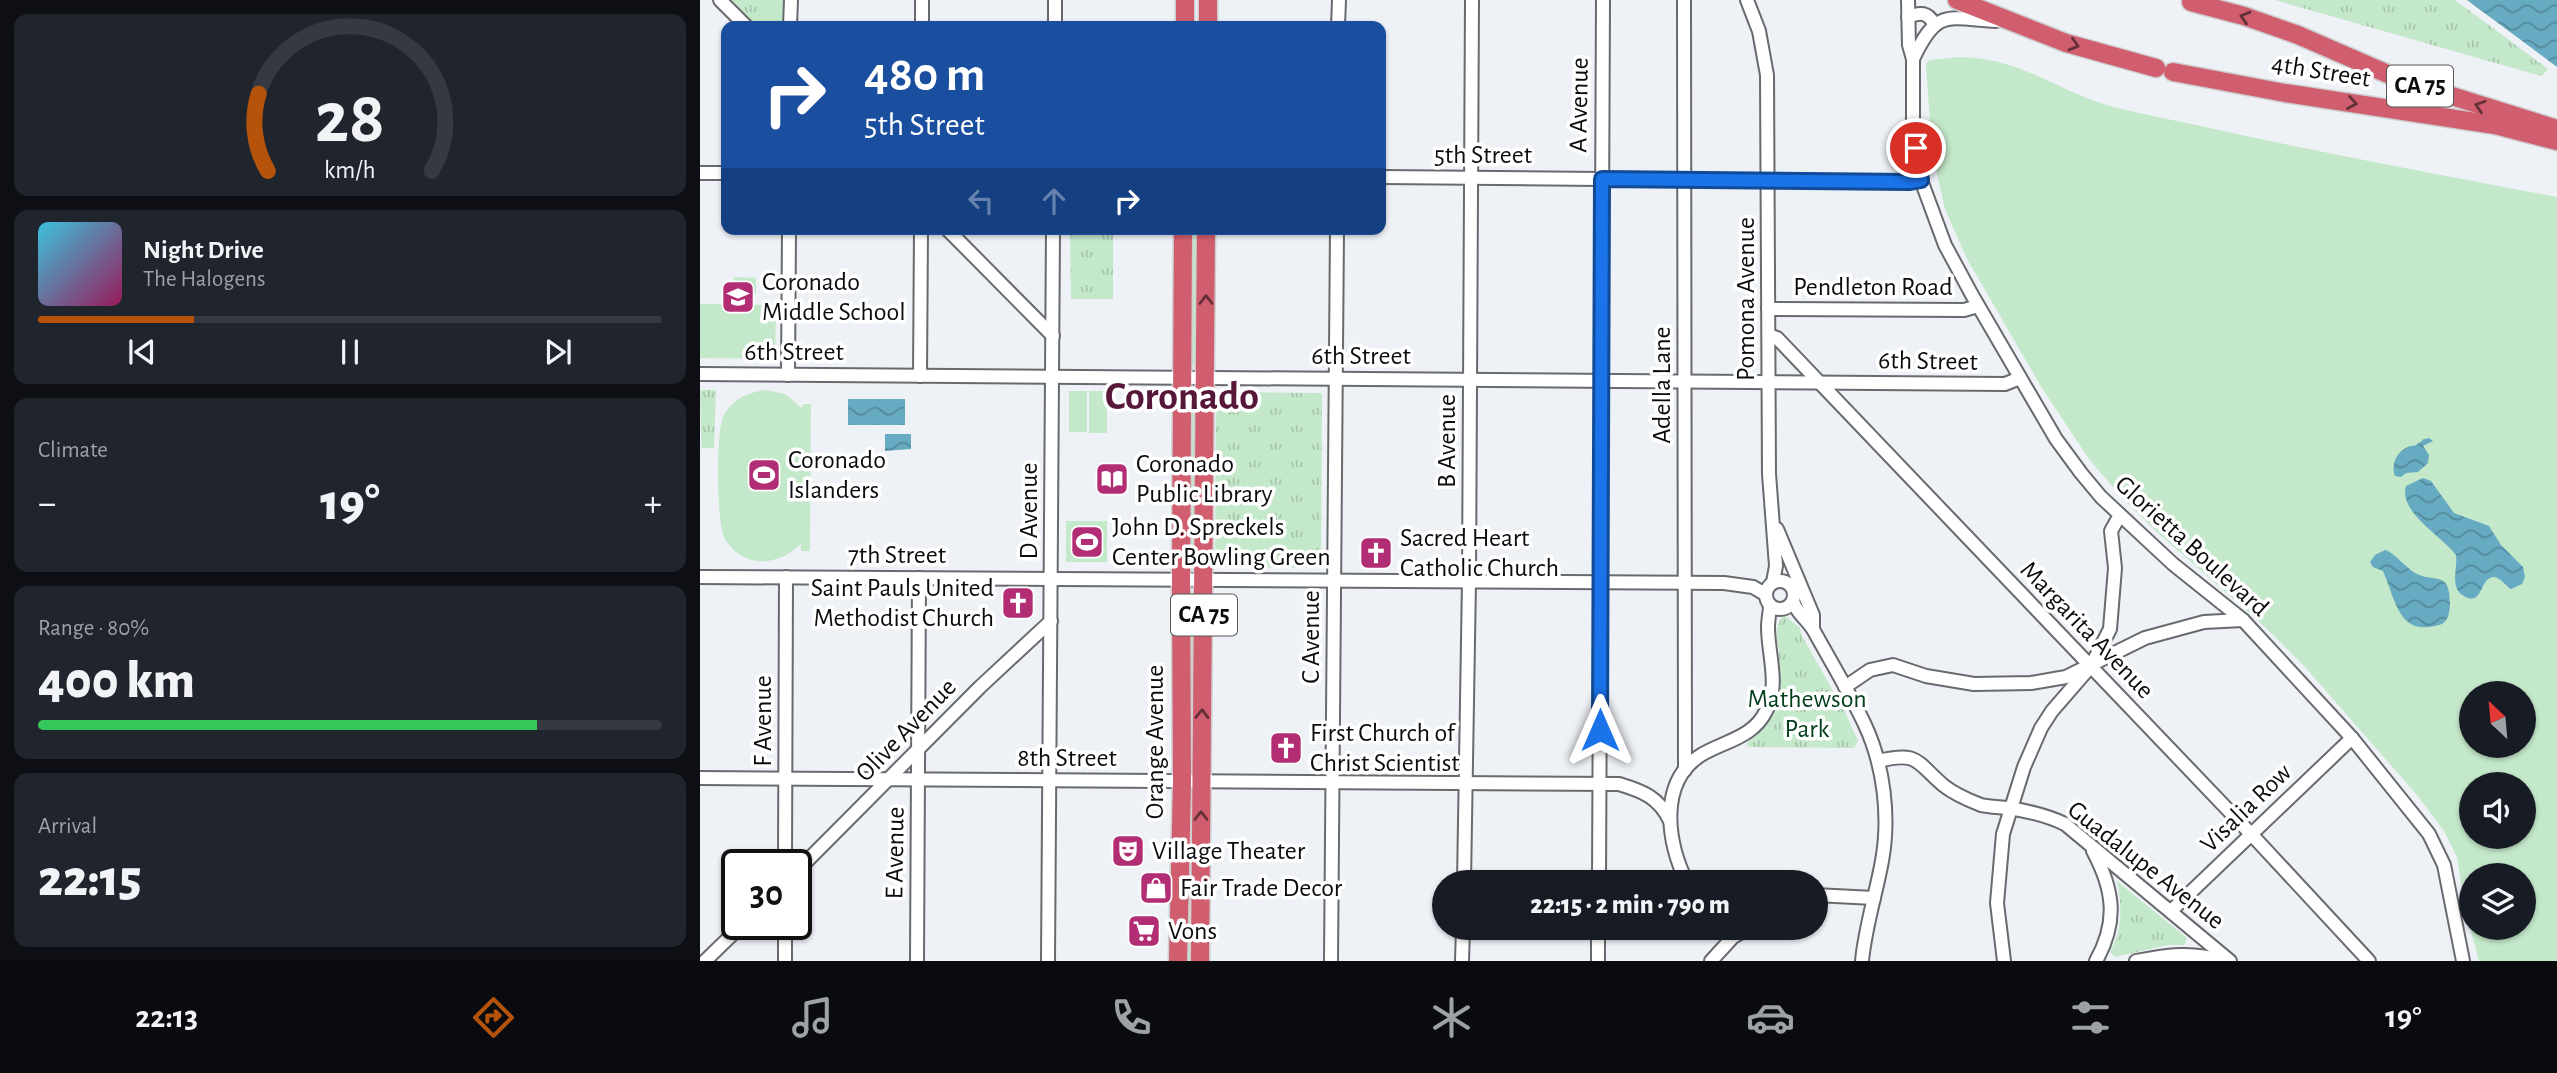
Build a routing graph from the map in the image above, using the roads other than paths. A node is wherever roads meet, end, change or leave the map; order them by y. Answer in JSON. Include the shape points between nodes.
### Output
{"nodes":[{"id":1,"x":720,"y":0,"type":"edge"},
{"id":2,"x":791,"y":0,"type":"edge"},
{"id":3,"x":922,"y":0,"type":"edge"},
{"id":4,"x":1055,"y":0,"type":"edge"},
{"id":5,"x":1185,"y":0,"type":"edge"},
{"id":6,"x":1208,"y":0,"type":"edge"},
{"id":7,"x":1339,"y":0,"type":"edge"},
{"id":8,"x":1472,"y":0,"type":"edge"},
{"id":9,"x":1603,"y":0,"type":"edge"},
{"id":10,"x":1684,"y":0,"type":"edge"},
{"id":11,"x":1747,"y":0,"type":"edge"},
{"id":12,"x":1908,"y":0,"type":"edge"},
{"id":13,"x":1957,"y":0,"type":"edge"},
{"id":14,"x":2191,"y":2,"type":"edge"},
{"id":15,"x":1908,"y":17,"type":"junction"},
{"id":16,"x":741,"y":21,"type":"edge"},
{"id":17,"x":790,"y":21,"type":"edge"},
{"id":18,"x":922,"y":21,"type":"edge"},
{"id":19,"x":1055,"y":21,"type":"edge"},
{"id":20,"x":1185,"y":21,"type":"edge"},
{"id":21,"x":1208,"y":21,"type":"edge"},
{"id":22,"x":1338,"y":21,"type":"edge"},
{"id":23,"x":2010,"y":21,"type":"junction"},
{"id":24,"x":1934,"y":24,"type":"junction"},
{"id":25,"x":1913,"y":59,"type":"junction"},
{"id":26,"x":2550,"y":133,"type":"edge"},
{"id":27,"x":700,"y":173,"type":"edge"},
{"id":28,"x":721,"y":173,"type":"edge"},
{"id":29,"x":1386,"y":177,"type":"edge"},
{"id":30,"x":1471,"y":178,"type":"junction"},
{"id":31,"x":1602,"y":179,"type":"junction"},
{"id":32,"x":1684,"y":180,"type":"junction"},
{"id":33,"x":1768,"y":180,"type":"junction"},
{"id":34,"x":1921,"y":180,"type":"junction"},
{"id":35,"x":789,"y":235,"type":"edge"},
{"id":36,"x":921,"y":235,"type":"edge"},
{"id":37,"x":953,"y":235,"type":"edge"},
{"id":38,"x":1053,"y":235,"type":"edge"},
{"id":39,"x":1183,"y":235,"type":"edge"},
{"id":40,"x":1206,"y":235,"type":"edge"},
{"id":41,"x":1337,"y":235,"type":"edge"},
{"id":42,"x":1978,"y":306,"type":"junction"},
{"id":43,"x":1768,"y":309,"type":"junction"},
{"id":44,"x":1769,"y":335,"type":"junction"},
{"id":45,"x":1053,"y":336,"type":"junction"},
{"id":46,"x":700,"y":374,"type":"edge"},
{"id":47,"x":788,"y":375,"type":"junction"},
{"id":48,"x":920,"y":376,"type":"junction"},
{"id":49,"x":1052,"y":377,"type":"junction"},
{"id":50,"x":1182,"y":377,"type":"junction"},
{"id":51,"x":1205,"y":377,"type":"junction"},
{"id":52,"x":1336,"y":378,"type":"junction"},
{"id":53,"x":2020,"y":378,"type":"junction"},
{"id":54,"x":1470,"y":379,"type":"junction"},
{"id":55,"x":1600,"y":381,"type":"junction"},
{"id":56,"x":1685,"y":381,"type":"junction"},
{"id":57,"x":1769,"y":382,"type":"junction"},
{"id":58,"x":1818,"y":382,"type":"junction"},
{"id":59,"x":2120,"y":515,"type":"junction"},
{"id":60,"x":1772,"y":517,"type":"junction"},
{"id":61,"x":700,"y":577,"type":"edge"},
{"id":62,"x":786,"y":577,"type":"junction"},
{"id":63,"x":919,"y":578,"type":"junction"},
{"id":64,"x":1051,"y":579,"type":"junction"},
{"id":65,"x":1181,"y":580,"type":"junction"},
{"id":66,"x":1204,"y":580,"type":"junction"},
{"id":67,"x":1334,"y":581,"type":"junction"},
{"id":68,"x":1469,"y":582,"type":"junction"},
{"id":69,"x":1601,"y":582,"type":"junction"},
{"id":70,"x":1787,"y":582,"type":"junction"},
{"id":71,"x":1684,"y":583,"type":"junction"},
{"id":72,"x":1777,"y":598,"type":"junction"},
{"id":73,"x":2243,"y":620,"type":"junction"},
{"id":74,"x":1051,"y":621,"type":"junction"},
{"id":75,"x":1813,"y":630,"type":"junction"},
{"id":76,"x":1824,"y":652,"type":"junction"},
{"id":77,"x":2091,"y":666,"type":"junction"},
{"id":78,"x":1845,"y":687,"type":"junction"},
{"id":79,"x":2352,"y":738,"type":"junction"},
{"id":80,"x":919,"y":751,"type":"junction"},
{"id":81,"x":1878,"y":761,"type":"junction"},
{"id":82,"x":1685,"y":769,"type":"junction"},
{"id":83,"x":700,"y":778,"type":"edge"},
{"id":84,"x":786,"y":778,"type":"junction"},
{"id":85,"x":890,"y":779,"type":"junction"},
{"id":86,"x":919,"y":779,"type":"junction"},
{"id":87,"x":1050,"y":780,"type":"junction"},
{"id":88,"x":1182,"y":782,"type":"junction"},
{"id":89,"x":1201,"y":782,"type":"junction"},
{"id":90,"x":1332,"y":782,"type":"junction"},
{"id":91,"x":1467,"y":784,"type":"junction"},
{"id":92,"x":1600,"y":785,"type":"junction"},
{"id":93,"x":2010,"y":809,"type":"junction"},
{"id":94,"x":1670,"y":821,"type":"junction"},
{"id":95,"x":2080,"y":835,"type":"junction"},
{"id":96,"x":2252,"y":835,"type":"junction"},
{"id":97,"x":785,"y":849,"type":"edge"},
{"id":98,"x":812,"y":856,"type":"edge"},
{"id":99,"x":1464,"y":870,"type":"edge"},
{"id":100,"x":1599,"y":870,"type":"edge"},
{"id":101,"x":1681,"y":870,"type":"edge"},
{"id":102,"x":1828,"y":896,"type":"edge"},
{"id":103,"x":1874,"y":898,"type":"junction"},
{"id":104,"x":2171,"y":911,"type":"junction"},
{"id":105,"x":727,"y":940,"type":"edge"},
{"id":106,"x":785,"y":940,"type":"edge"},
{"id":107,"x":1463,"y":940,"type":"edge"},
{"id":108,"x":1598,"y":940,"type":"edge"},
{"id":109,"x":1723,"y":940,"type":"edge"},
{"id":110,"x":705,"y":961,"type":"edge"},
{"id":111,"x":785,"y":961,"type":"edge"},
{"id":112,"x":917,"y":961,"type":"edge"},
{"id":113,"x":1048,"y":961,"type":"edge"},
{"id":114,"x":1178,"y":961,"type":"edge"},
{"id":115,"x":1200,"y":961,"type":"edge"},
{"id":116,"x":1331,"y":961,"type":"edge"},
{"id":117,"x":1462,"y":961,"type":"edge"},
{"id":118,"x":1598,"y":961,"type":"edge"},
{"id":119,"x":1711,"y":961,"type":"edge"},
{"id":120,"x":1862,"y":961,"type":"edge"},
{"id":121,"x":2004,"y":961,"type":"edge"},
{"id":122,"x":2096,"y":961,"type":"edge"},
{"id":123,"x":2136,"y":961,"type":"edge"},
{"id":124,"x":2223,"y":961,"type":"edge"},
{"id":125,"x":2230,"y":961,"type":"edge"},
{"id":126,"x":2369,"y":961,"type":"edge"},
{"id":127,"x":2463,"y":961,"type":"edge"}],
"edges":[{"from":1,"to":16,"type":"street"},
{"from":2,"to":17,"type":"street"},
{"from":3,"to":18,"type":"street"},
{"from":4,"to":19,"type":"street"},
{"from":5,"to":20,"type":"highway"},
{"from":6,"to":21,"type":"highway"},
{"from":7,"to":22,"type":"street"},
{"from":8,"to":30,"type":"street","name":"B Avenue"},
{"from":9,"to":31,"type":"street","name":"A Avenue"},
{"from":10,"to":32,"type":"street","name":"Adella Lane"},
{"from":11,"to":33,"type":"street","name":"Pomona Avenue","via":[[1766,57]]},
{"from":12,"to":15,"type":"street","name":"Glorietta Boulevard"},
{"from":13,"to":23,"type":"highway","name":"4th Street","number":"CA 75"},
{"from":26,"to":14,"type":"highway","name":"4th Street","number":"CA 75","one_way":true,"via":[[2404,81],[2298,35]]},
{"from":15,"to":24,"type":"street","via":[[1921,13]]},
{"from":15,"to":25,"type":"street","name":"Glorietta Boulevard"},
{"from":23,"to":24,"type":"street","via":[[1958,16]]},
{"from":23,"to":26,"type":"highway","name":"4th Street","number":"CA 75","one_way":true,"via":[[2066,43],[2165,70]]},
{"from":24,"to":25,"type":"street","name":"Glorietta Boulevard"},
{"from":25,"to":34,"type":"street","name":"Glorietta Boulevard","via":[[1913,128]]},
{"from":27,"to":28,"type":"street"},
{"from":29,"to":30,"type":"street","name":"5th Street"},
{"from":30,"to":31,"type":"street","name":"5th Street"},
{"from":30,"to":54,"type":"street","name":"B Avenue"},
{"from":31,"to":32,"type":"street","name":"5th Street"},
{"from":31,"to":55,"type":"street","name":"A Avenue"},
{"from":32,"to":33,"type":"street","name":"5th Street"},
{"from":32,"to":56,"type":"street","name":"Adella Lane"},
{"from":33,"to":34,"type":"street","name":"5th Street"},
{"from":33,"to":43,"type":"street","name":"Pomona Avenue"},
{"from":34,"to":42,"type":"street","name":"Glorietta Boulevard","via":[[1945,245]]},
{"from":35,"to":47,"type":"street"},
{"from":36,"to":48,"type":"street"},
{"from":37,"to":45,"type":"street"},
{"from":38,"to":45,"type":"street","name":"D Avenue"},
{"from":39,"to":50,"type":"highway","name":"Orange Avenue","number":"CA 75"},
{"from":51,"to":40,"type":"highway","name":"Orange Avenue","number":"CA 75","one_way":true},
{"from":41,"to":52,"type":"street","name":"C Avenue"},
{"from":42,"to":43,"type":"street","name":"Pendleton Road","via":[[1964,310]]},
{"from":42,"to":53,"type":"street","name":"Glorietta Boulevard"},
{"from":43,"to":44,"type":"street","name":"Pomona Avenue"},
{"from":44,"to":57,"type":"street","name":"Pomona Avenue"},
{"from":44,"to":58,"type":"street","name":"Margarita Avenue"},
{"from":45,"to":49,"type":"street","name":"D Avenue"},
{"from":46,"to":47,"type":"street","name":"6th Street"},
{"from":47,"to":48,"type":"street","name":"6th Street"},
{"from":48,"to":49,"type":"street","name":"6th Street"},
{"from":49,"to":50,"type":"street","name":"6th Street"},
{"from":49,"to":64,"type":"street","name":"D Avenue"},
{"from":50,"to":51,"type":"street","name":"6th Street"},
{"from":50,"to":65,"type":"highway","name":"Orange Avenue","number":"CA 75"},
{"from":51,"to":52,"type":"street","name":"6th Street"},
{"from":51,"to":66,"type":"highway","name":"Orange Avenue","number":"CA 75"},
{"from":52,"to":54,"type":"street","name":"6th Street"},
{"from":52,"to":67,"type":"street","name":"C Avenue"},
{"from":53,"to":58,"type":"street","name":"6th Street","via":[[2005,384]]},
{"from":53,"to":59,"type":"street","name":"Glorietta Boulevard","via":[[2056,439]]},
{"from":54,"to":55,"type":"street","name":"6th Street"},
{"from":54,"to":68,"type":"street","name":"B Avenue"},
{"from":55,"to":56,"type":"street","name":"6th Street"},
{"from":55,"to":69,"type":"street","name":"A Avenue"},
{"from":56,"to":57,"type":"street","name":"6th Street"},
{"from":56,"to":71,"type":"street","name":"Adella Lane"},
{"from":57,"to":58,"type":"street","name":"6th Street"},
{"from":57,"to":60,"type":"street","name":"Pomona Avenue"},
{"from":58,"to":77,"type":"street","name":"Margarita Avenue"},
{"from":59,"to":73,"type":"street","name":"Glorietta Boulevard"},
{"from":59,"to":77,"type":"street","via":[[2111,531],[2115,568],[2110,629]]},
{"from":60,"to":70,"type":"street"},
{"from":60,"to":72,"type":"street","name":"Pomona Avenue"},
{"from":60,"to":75,"type":"street","name":"Pomona Avenue","via":[[1814,619]]},
{"from":61,"to":62,"type":"street","name":"7th Street"},
{"from":62,"to":63,"type":"street","name":"7th Street"},
{"from":62,"to":84,"type":"street","name":"F Avenue"},
{"from":63,"to":64,"type":"street","name":"7th Street"},
{"from":63,"to":80,"type":"street","name":"E Avenue"},
{"from":64,"to":65,"type":"street","name":"7th Street"},
{"from":64,"to":74,"type":"street","name":"D Avenue"},
{"from":65,"to":66,"type":"street","name":"7th Street"},
{"from":65,"to":88,"type":"highway","name":"Orange Avenue","number":"CA 75"},
{"from":66,"to":67,"type":"street","name":"7th Street"},
{"from":89,"to":66,"type":"highway","name":"Orange Avenue","number":"CA 75","one_way":true},
{"from":67,"to":68,"type":"street","name":"7th Street"},
{"from":67,"to":90,"type":"street","name":"C Avenue"},
{"from":68,"to":69,"type":"street","name":"7th Street"},
{"from":68,"to":91,"type":"street","name":"B Avenue"},
{"from":69,"to":71,"type":"street","name":"7th Street"},
{"from":69,"to":92,"type":"street","name":"A Avenue"},
{"from":70,"to":72,"type":"street"},
{"from":70,"to":72,"type":"street","via":[[1793,589]]},
{"from":71,"to":72,"type":"street","name":"7th Street","via":[[1748,580]]},
{"from":71,"to":82,"type":"street","name":"Adella Lane"},
{"from":72,"to":75,"type":"street","via":[[1795,608]]},
{"from":72,"to":76,"type":"street"},
{"from":72,"to":82,"type":"street","name":"Pomona Avenue","via":[[1768,710],[1747,733]]},
{"from":73,"to":77,"type":"street","via":[[2204,622],[2145,638]]},
{"from":73,"to":79,"type":"street","name":"Glorietta Boulevard"},
{"from":74,"to":80,"type":"street","name":"Olive Avenue"},
{"from":74,"to":87,"type":"street","name":"D Avenue"},
{"from":75,"to":76,"type":"street","name":"Pomona Avenue"},
{"from":76,"to":78,"type":"street","name":"Pomona Avenue"},
{"from":77,"to":78,"type":"street","via":[[2066,677],[1991,685],[1926,676],[1894,665],[1870,670]]},
{"from":77,"to":93,"type":"street","via":[[2041,728]]},
{"from":77,"to":96,"type":"street","name":"Margarita Avenue"},
{"from":78,"to":81,"type":"street","name":"Pomona Avenue"},
{"from":79,"to":96,"type":"street","name":"Visalia Row"},
{"from":79,"to":127,"type":"street","name":"Glorietta Boulevard","via":[[2439,850]]},
{"from":80,"to":85,"type":"street","name":"Olive Avenue"},
{"from":80,"to":86,"type":"street","name":"E Avenue"},
{"from":81,"to":93,"type":"street","name":"Guadalupe Avenue","via":[[1909,758],[1922,763],[1954,793],[1984,806]]},
{"from":81,"to":103,"type":"street","name":"Pomona Avenue","via":[[1885,838]]},
{"from":82,"to":94,"type":"street","via":[[1676,786]]},
{"from":83,"to":84,"type":"street","name":"8th Street"},
{"from":84,"to":85,"type":"street","name":"8th Street"},
{"from":84,"to":97,"type":"street","name":"F Avenue"},
{"from":85,"to":86,"type":"street","name":"8th Street"},
{"from":85,"to":98,"type":"street","name":"Olive Avenue"},
{"from":86,"to":87,"type":"street","name":"8th Street"},
{"from":86,"to":112,"type":"street","name":"E Avenue"},
{"from":87,"to":88,"type":"street","name":"8th Street"},
{"from":87,"to":113,"type":"street","name":"D Avenue"},
{"from":88,"to":89,"type":"street","name":"8th Street"},
{"from":88,"to":114,"type":"highway","name":"Orange Avenue","number":"CA 75"},
{"from":89,"to":90,"type":"street","name":"8th Street"},
{"from":115,"to":89,"type":"highway","name":"Orange Avenue","number":"CA 75","one_way":true},
{"from":90,"to":91,"type":"street","name":"8th Street"},
{"from":90,"to":116,"type":"street","name":"C Avenue"},
{"from":91,"to":92,"type":"street","name":"8th Street"},
{"from":91,"to":99,"type":"street","name":"B Avenue"},
{"from":92,"to":94,"type":"street","name":"8th Street","via":[[1640,790],[1662,805]]},
{"from":92,"to":100,"type":"street","name":"A Avenue"},
{"from":93,"to":95,"type":"street","name":"Guadalupe Avenue","via":[[2048,816]]},
{"from":93,"to":121,"type":"street","via":[[1999,861],[1997,903]]},
{"from":94,"to":101,"type":"street","via":[[1674,854]]},
{"from":95,"to":104,"type":"street","name":"Guadalupe Avenue"},
{"from":95,"to":122,"type":"street","via":[[2104,871],[2109,891],[2110,930]]},
{"from":96,"to":104,"type":"street","name":"Visalia Row"},
{"from":96,"to":126,"type":"street","name":"Margarita Avenue"},
{"from":102,"to":103,"type":"street"},
{"from":103,"to":120,"type":"street","name":"Pomona Avenue"},
{"from":104,"to":125,"type":"street","name":"Guadalupe Avenue"},
{"from":105,"to":110,"type":"street"},
{"from":106,"to":111,"type":"street"},
{"from":107,"to":117,"type":"street"},
{"from":108,"to":118,"type":"street"},
{"from":109,"to":119,"type":"street"},
{"from":123,"to":124,"type":"street","via":[[2184,953]]}]}
